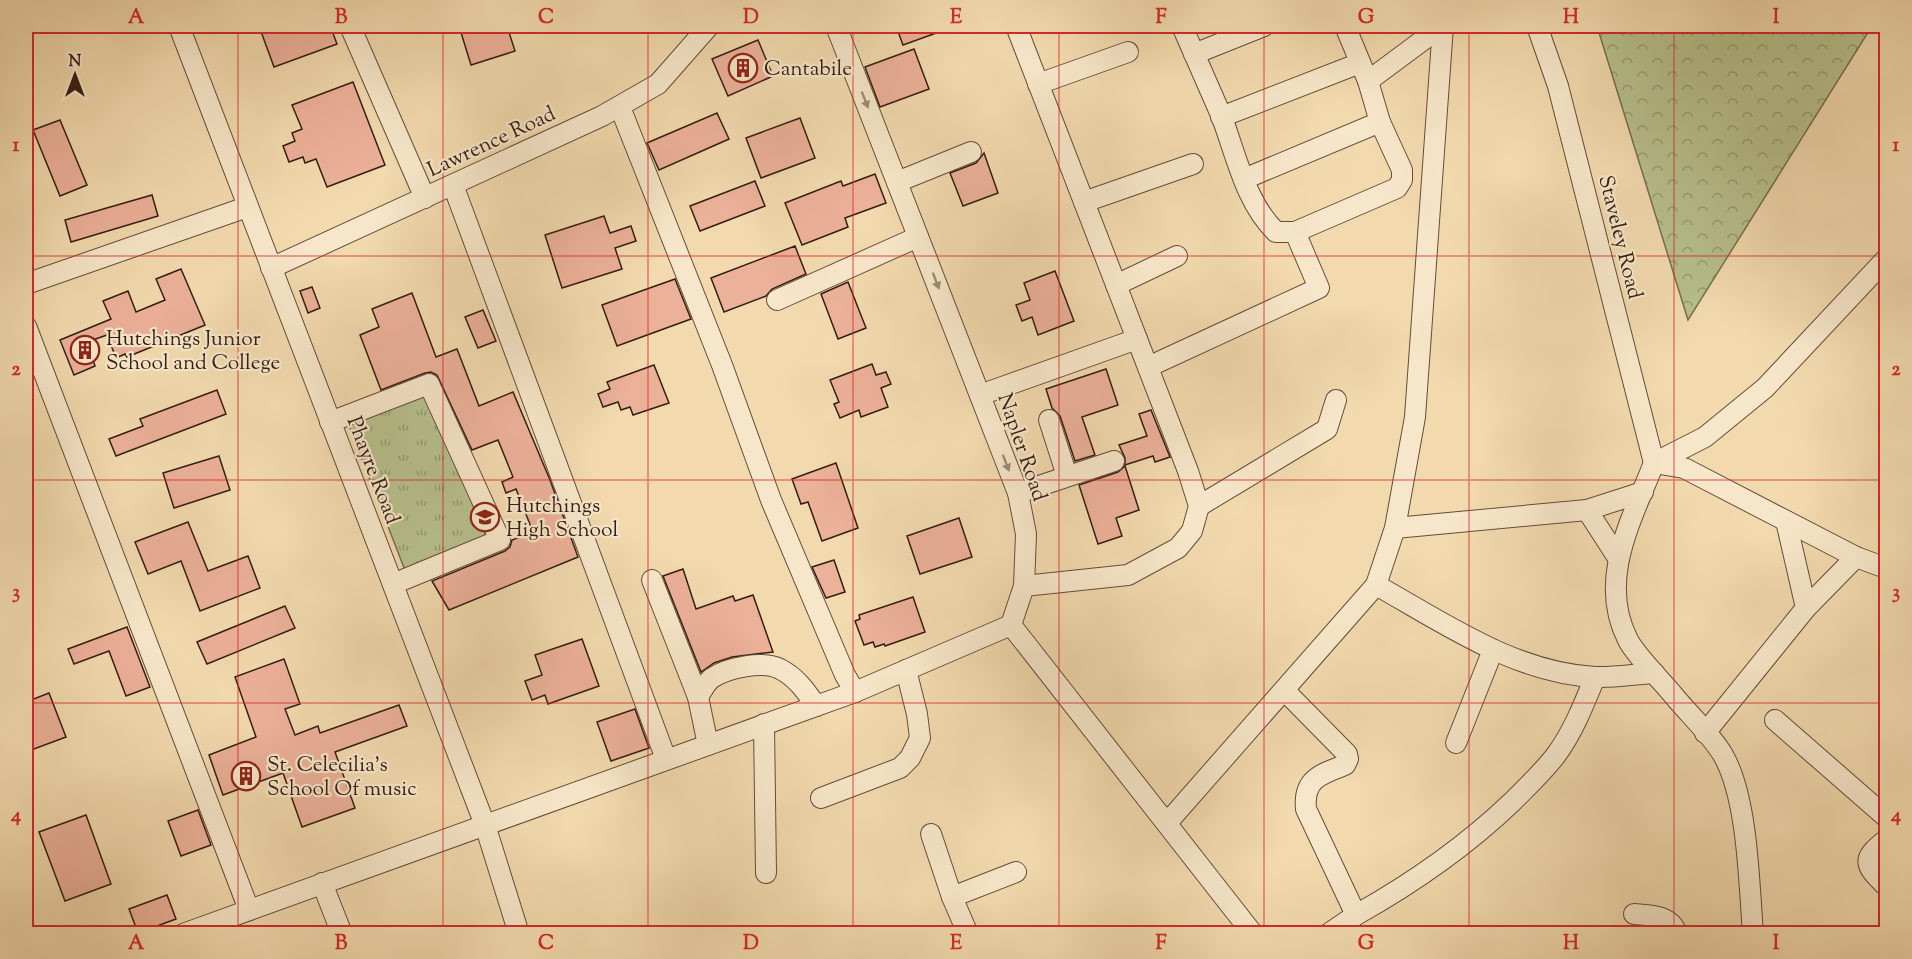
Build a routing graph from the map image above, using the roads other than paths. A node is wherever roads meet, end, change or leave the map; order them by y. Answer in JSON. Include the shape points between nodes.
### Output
{"nodes":[{"id":1,"x":179,"y":26,"type":"edge"},
{"id":2,"x":350,"y":26,"type":"edge"},
{"id":3,"x":709,"y":26,"type":"edge"},
{"id":4,"x":836,"y":26,"type":"edge"},
{"id":5,"x":1016,"y":26,"type":"edge"},
{"id":6,"x":1182,"y":26,"type":"edge"},
{"id":7,"x":1264,"y":26,"type":"edge"},
{"id":8,"x":1345,"y":26,"type":"edge"},
{"id":9,"x":1443,"y":26,"type":"edge"},
{"id":10,"x":1537,"y":26,"type":"edge"},
{"id":11,"x":1128,"y":52,"type":"dead end"},
{"id":12,"x":1194,"y":54,"type":"junction"},
{"id":13,"x":1364,"y":72,"type":"junction"},
{"id":14,"x":1038,"y":84,"type":"junction"},
{"id":15,"x":620,"y":107,"type":"junction"},
{"id":16,"x":1221,"y":117,"type":"junction"},
{"id":17,"x":1380,"y":122,"type":"junction"},
{"id":18,"x":971,"y":152,"type":"dead end"},
{"id":19,"x":1193,"y":164,"type":"dead end"},
{"id":20,"x":1244,"y":179,"type":"junction"},
{"id":21,"x":897,"y":183,"type":"junction"},
{"id":22,"x":453,"y":185,"type":"junction"},
{"id":23,"x":425,"y":198,"type":"junction"},
{"id":24,"x":1084,"y":202,"type":"junction"},
{"id":25,"x":247,"y":207,"type":"junction"},
{"id":26,"x":1295,"y":232,"type":"junction"},
{"id":27,"x":918,"y":237,"type":"junction"},
{"id":28,"x":1177,"y":256,"type":"dead end"},
{"id":29,"x":1887,"y":259,"type":"edge"},
{"id":30,"x":271,"y":268,"type":"junction"},
{"id":31,"x":26,"y":285,"type":"edge"},
{"id":32,"x":1116,"y":285,"type":"junction"},
{"id":33,"x":777,"y":300,"type":"dead end"},
{"id":34,"x":26,"y":326,"type":"edge"},
{"id":35,"x":1137,"y":339,"type":"junction"},
{"id":36,"x":1148,"y":367,"type":"junction"},
{"id":37,"x":980,"y":395,"type":"junction"},
{"id":38,"x":1336,"y":400,"type":"dead end"},
{"id":39,"x":1049,"y":420,"type":"dead end"},
{"id":40,"x":330,"y":422,"type":"junction"},
{"id":41,"x":1114,"y":461,"type":"dead end"},
{"id":42,"x":1654,"y":463,"type":"junction"},
{"id":43,"x":1068,"y":476,"type":"junction"},
{"id":44,"x":1643,"y":492,"type":"junction"},
{"id":45,"x":1018,"y":493,"type":"junction"},
{"id":46,"x":1199,"y":506,"type":"junction"},
{"id":47,"x":1587,"y":510,"type":"junction"},
{"id":48,"x":1786,"y":521,"type":"junction"},
{"id":49,"x":1395,"y":528,"type":"junction"},
{"id":50,"x":1856,"y":557,"type":"junction"},
{"id":51,"x":1618,"y":558,"type":"junction"},
{"id":52,"x":1887,"y":568,"type":"edge"},
{"id":53,"x":652,"y":580,"type":"dead end"},
{"id":54,"x":393,"y":584,"type":"junction"},
{"id":55,"x":1376,"y":585,"type":"junction"},
{"id":56,"x":1024,"y":586,"type":"junction"},
{"id":57,"x":1806,"y":608,"type":"junction"},
{"id":58,"x":1011,"y":625,"type":"junction"},
{"id":59,"x":1493,"y":650,"type":"junction"},
{"id":60,"x":906,"y":670,"type":"junction"},
{"id":61,"x":1654,"y":673,"type":"junction"},
{"id":62,"x":1595,"y":677,"type":"junction"},
{"id":63,"x":1285,"y":691,"type":"junction"},
{"id":64,"x":855,"y":692,"type":"junction"},
{"id":65,"x":698,"y":697,"type":"junction"},
{"id":66,"x":816,"y":706,"type":"junction"},
{"id":67,"x":1775,"y":720,"type":"dead end"},
{"id":68,"x":764,"y":724,"type":"junction"},
{"id":69,"x":1705,"y":733,"type":"junction"},
{"id":70,"x":1456,"y":743,"type":"dead end"},
{"id":71,"x":708,"y":745,"type":"junction"},
{"id":72,"x":666,"y":759,"type":"junction"},
{"id":73,"x":821,"y":798,"type":"dead end"},
{"id":74,"x":1887,"y":817,"type":"edge"},
{"id":75,"x":1167,"y":823,"type":"junction"},
{"id":76,"x":485,"y":825,"type":"junction"},
{"id":77,"x":931,"y":834,"type":"dead end"},
{"id":78,"x":1887,"y":840,"type":"edge"},
{"id":79,"x":1016,"y":872,"type":"dead end"},
{"id":80,"x":766,"y":873,"type":"dead end"},
{"id":81,"x":322,"y":883,"type":"junction"},
{"id":82,"x":1887,"y":886,"type":"edge"},
{"id":83,"x":952,"y":897,"type":"junction"},
{"id":84,"x":249,"y":910,"type":"junction"},
{"id":85,"x":1634,"y":914,"type":"dead end"},
{"id":86,"x":1356,"y":915,"type":"junction"},
{"id":87,"x":183,"y":933,"type":"edge"},
{"id":88,"x":342,"y":933,"type":"edge"},
{"id":89,"x":519,"y":933,"type":"edge"},
{"id":90,"x":968,"y":933,"type":"edge"},
{"id":91,"x":1252,"y":933,"type":"edge"},
{"id":92,"x":1328,"y":933,"type":"edge"},
{"id":93,"x":1677,"y":933,"type":"edge"},
{"id":94,"x":1753,"y":933,"type":"edge"}],
"edges":[{"from":1,"to":25,"type":"street","name":"Phayre Road"},
{"from":2,"to":23,"type":"street"},
{"from":3,"to":15,"type":"street","name":"Lawrence Road","via":[[658,84]]},
{"from":4,"to":21,"type":"street","name":"Napler Road","one_way":true},
{"from":5,"to":14,"type":"street"},
{"from":6,"to":12,"type":"street"},
{"from":7,"to":12,"type":"street"},
{"from":8,"to":13,"type":"street"},
{"from":9,"to":13,"type":"street"},
{"from":9,"to":49,"type":"street","via":[[1415,417]]},
{"from":10,"to":42,"type":"street","name":"Staveley Road","via":[[1558,86]]},
{"from":11,"to":14,"type":"street"},
{"from":12,"to":16,"type":"street"},
{"from":13,"to":16,"type":"street"},
{"from":13,"to":17,"type":"street"},
{"from":14,"to":24,"type":"street"},
{"from":15,"to":22,"type":"street","name":"Lawrence Road"},
{"from":15,"to":64,"type":"street","via":[[771,500]]},
{"from":16,"to":20,"type":"street"},
{"from":17,"to":20,"type":"street"},
{"from":17,"to":26,"type":"street","via":[[1402,170],[1397,188]]},
{"from":18,"to":21,"type":"street"},
{"from":19,"to":24,"type":"street"},
{"from":20,"to":26,"type":"street","via":[[1264,220],[1276,232]]},
{"from":21,"to":27,"type":"street","name":"Napler Road"},
{"from":22,"to":23,"type":"street","name":"Lawrence Road"},
{"from":22,"to":72,"type":"street"},
{"from":23,"to":30,"type":"street","name":"Lawrence Road"},
{"from":24,"to":32,"type":"street"},
{"from":25,"to":30,"type":"street","name":"Phayre Road"},
{"from":25,"to":31,"type":"street"},
{"from":26,"to":36,"type":"street","via":[[1319,288]]},
{"from":27,"to":33,"type":"street"},
{"from":27,"to":37,"type":"street","name":"Napler Road","one_way":true},
{"from":28,"to":32,"type":"street"},
{"from":29,"to":42,"type":"street","via":[[1765,388],[1705,437]]},
{"from":30,"to":40,"type":"street","name":"Phayre Road"},
{"from":32,"to":35,"type":"street"},
{"from":34,"to":84,"type":"street"},
{"from":35,"to":36,"type":"street"},
{"from":35,"to":37,"type":"street"},
{"from":36,"to":46,"type":"street"},
{"from":37,"to":45,"type":"street","name":"Napler Road","one_way":true},
{"from":38,"to":46,"type":"street","via":[[1327,429]]},
{"from":39,"to":43,"type":"street"},
{"from":40,"to":54,"type":"street","name":"Phayre Road"},
{"from":40,"to":54,"type":"street","via":[[429,384],[500,540]]},
{"from":41,"to":43,"type":"street"},
{"from":42,"to":44,"type":"street"},
{"from":42,"to":48,"type":"street","via":[[1684,468]]},
{"from":43,"to":45,"type":"street"},
{"from":44,"to":47,"type":"street"},
{"from":44,"to":51,"type":"street"},
{"from":45,"to":56,"type":"street","name":"Napler Road","via":[[1026,534]]},
{"from":46,"to":56,"type":"street","via":[[1192,531],[1178,548],[1128,575]]},
{"from":47,"to":49,"type":"street"},
{"from":47,"to":51,"type":"street"},
{"from":48,"to":50,"type":"street"},
{"from":48,"to":57,"type":"street"},
{"from":49,"to":55,"type":"street"},
{"from":50,"to":52,"type":"street"},
{"from":50,"to":57,"type":"street"},
{"from":51,"to":61,"type":"street","via":[[1617,613],[1628,642]]},
{"from":53,"to":65,"type":"street"},
{"from":54,"to":76,"type":"street","name":"Phayre Road"},
{"from":55,"to":59,"type":"street"},
{"from":55,"to":63,"type":"street"},
{"from":56,"to":58,"type":"street","name":"Napler Road"},
{"from":57,"to":69,"type":"street"},
{"from":58,"to":60,"type":"street"},
{"from":58,"to":75,"type":"street"},
{"from":59,"to":62,"type":"street","via":[[1543,669]]},
{"from":59,"to":70,"type":"street"},
{"from":60,"to":64,"type":"street"},
{"from":60,"to":73,"type":"street","via":[[920,738],[910,758],[900,768]]},
{"from":61,"to":62,"type":"street"},
{"from":61,"to":69,"type":"street"},
{"from":62,"to":86,"type":"street","via":[[1556,755],[1526,788],[1457,850],[1398,892]]},
{"from":63,"to":75,"type":"street"},
{"from":63,"to":86,"type":"street","via":[[1347,753],[1345,765],[1320,775],[1309,784],[1304,796],[1306,809]]},
{"from":64,"to":66,"type":"street"},
{"from":65,"to":66,"type":"street","via":[[711,679],[763,664],[779,668],[793,678]]},
{"from":65,"to":71,"type":"street"},
{"from":66,"to":68,"type":"street"},
{"from":67,"to":74,"type":"street"},
{"from":68,"to":71,"type":"street"},
{"from":68,"to":80,"type":"street"},
{"from":69,"to":94,"type":"street","via":[[1723,755],[1735,782]]},
{"from":71,"to":72,"type":"street"},
{"from":72,"to":76,"type":"street"},
{"from":75,"to":91,"type":"street"},
{"from":76,"to":81,"type":"street"},
{"from":76,"to":89,"type":"street","name":"Phayre Road"},
{"from":77,"to":83,"type":"street"},
{"from":78,"to":82,"type":"street","via":[[1873,850],[1867,863]]},
{"from":79,"to":83,"type":"street"},
{"from":81,"to":84,"type":"street"},
{"from":81,"to":88,"type":"street"},
{"from":83,"to":90,"type":"street"},
{"from":84,"to":87,"type":"street"},
{"from":85,"to":93,"type":"street","via":[[1666,920]]},
{"from":86,"to":92,"type":"street"}]}
